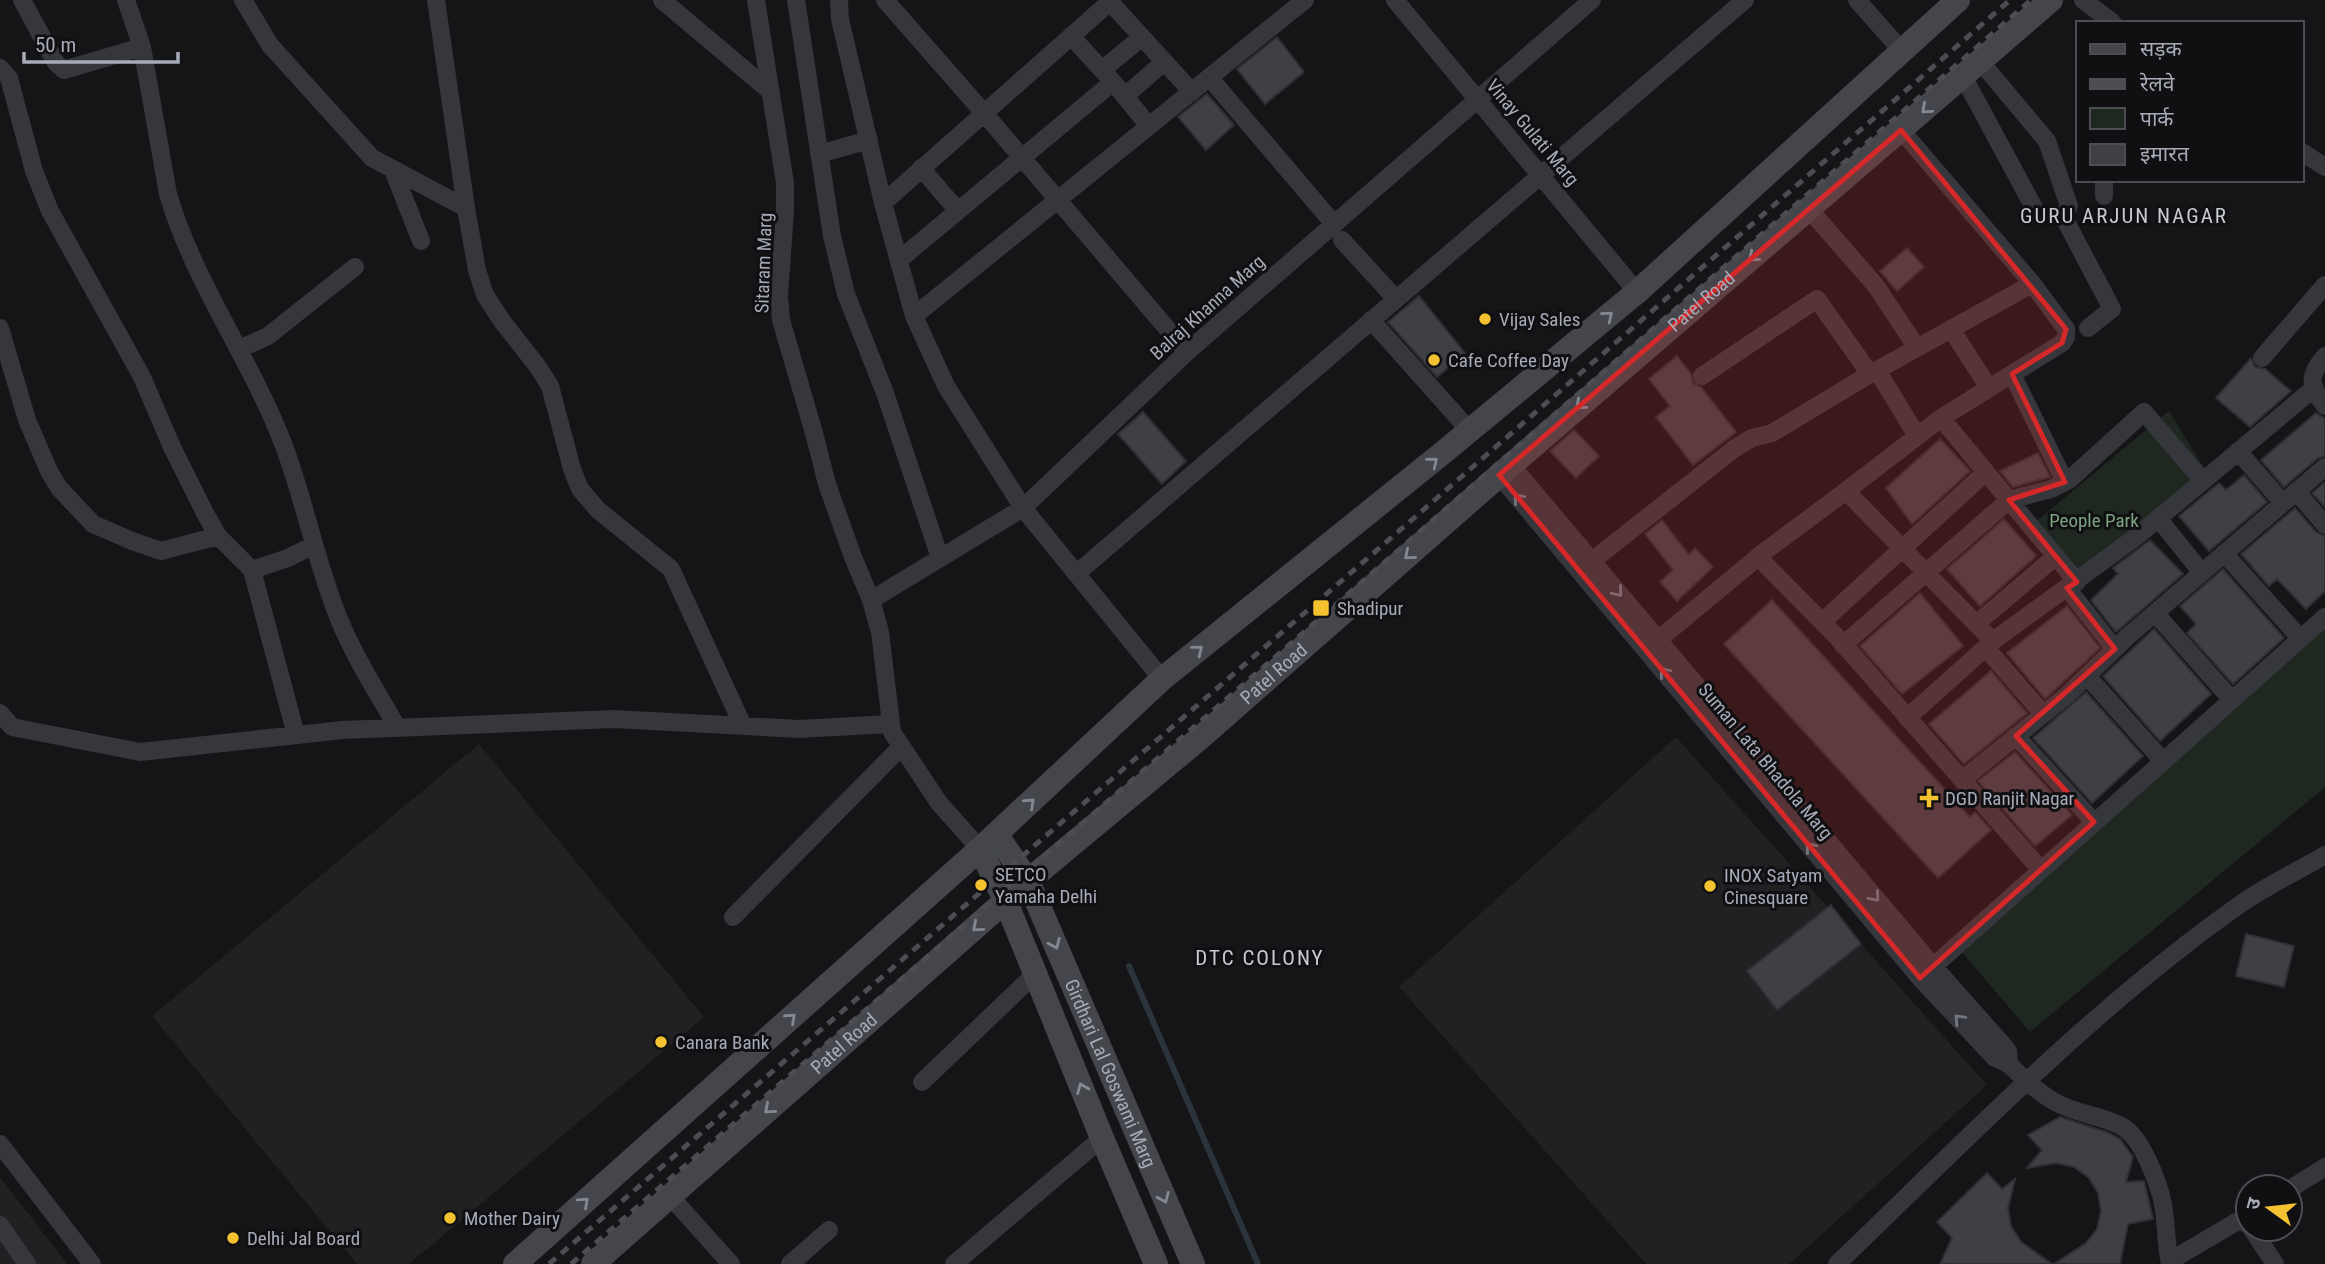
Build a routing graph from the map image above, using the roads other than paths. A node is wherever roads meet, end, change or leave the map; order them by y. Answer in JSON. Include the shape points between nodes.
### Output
{"nodes":[{"id":1,"x":22,"y":0,"type":"edge"},
{"id":2,"x":126,"y":0,"type":"edge"},
{"id":3,"x":243,"y":0,"type":"edge"},
{"id":4,"x":436,"y":0,"type":"edge"},
{"id":5,"x":662,"y":0,"type":"edge"},
{"id":6,"x":756,"y":0,"type":"edge"},
{"id":7,"x":796,"y":0,"type":"edge"},
{"id":8,"x":839,"y":0,"type":"edge"},
{"id":9,"x":885,"y":0,"type":"edge"},
{"id":10,"x":1305,"y":0,"type":"edge"},
{"id":11,"x":1395,"y":0,"type":"edge"},
{"id":12,"x":1592,"y":0,"type":"edge"},
{"id":13,"x":1745,"y":0,"type":"edge"},
{"id":14,"x":1857,"y":0,"type":"edge"},
{"id":15,"x":1958,"y":0,"type":"edge"},
{"id":16,"x":2051,"y":0,"type":"edge"},
{"id":17,"x":2083,"y":0,"type":"edge"},
{"id":18,"x":1111,"y":1,"type":"edge"},
{"id":19,"x":2110,"y":21,"type":"edge"},
{"id":20,"x":1071,"y":36,"type":"junction"},
{"id":21,"x":1142,"y":37,"type":"junction"},
{"id":22,"x":142,"y":47,"type":"junction"},
{"id":23,"x":1902,"y":51,"type":"junction"},
{"id":24,"x":1164,"y":62,"type":"junction"},
{"id":25,"x":0,"y":68,"type":"edge"},
{"id":26,"x":1972,"y":69,"type":"junction"},
{"id":27,"x":1209,"y":77,"type":"junction"},
{"id":28,"x":1113,"y":82,"type":"junction"},
{"id":29,"x":771,"y":92,"type":"junction"},
{"id":30,"x":1192,"y":92,"type":"junction"},
{"id":31,"x":1478,"y":99,"type":"junction"},
{"id":32,"x":984,"y":113,"type":"junction"},
{"id":33,"x":1149,"y":125,"type":"junction"},
{"id":34,"x":1901,"y":130,"type":"junction"},
{"id":35,"x":869,"y":141,"type":"junction"},
{"id":36,"x":2304,"y":153,"type":"edge"},
{"id":37,"x":819,"y":154,"type":"junction"},
{"id":38,"x":1023,"y":158,"type":"junction"},
{"id":39,"x":2325,"y":167,"type":"edge"},
{"id":40,"x":922,"y":169,"type":"junction"},
{"id":41,"x":393,"y":170,"type":"junction"},
{"id":42,"x":1542,"y":176,"type":"junction"},
{"id":43,"x":1058,"y":200,"type":"junction"},
{"id":44,"x":883,"y":203,"type":"junction"},
{"id":45,"x":466,"y":208,"type":"junction"},
{"id":46,"x":1809,"y":209,"type":"junction"},
{"id":47,"x":958,"y":212,"type":"junction"},
{"id":48,"x":2038,"y":215,"type":"dead end"},
{"id":49,"x":1338,"y":232,"type":"junction"},
{"id":50,"x":421,"y":242,"type":"dead end"},
{"id":51,"x":899,"y":260,"type":"junction"},
{"id":52,"x":355,"y":267,"type":"dead end"},
{"id":53,"x":2032,"y":284,"type":"junction"},
{"id":54,"x":2325,"y":285,"type":"edge"},
{"id":55,"x":1637,"y":292,"type":"junction"},
{"id":56,"x":1396,"y":299,"type":"junction"},
{"id":57,"x":914,"y":316,"type":"junction"},
{"id":58,"x":1371,"y":320,"type":"junction"},
{"id":59,"x":1,"y":328,"type":"edge"},
{"id":60,"x":2088,"y":328,"type":"dead end"},
{"id":61,"x":1951,"y":329,"type":"junction"},
{"id":62,"x":1917,"y":348,"type":"junction"},
{"id":63,"x":239,"y":349,"type":"junction"},
{"id":64,"x":1187,"y":352,"type":"junction"},
{"id":65,"x":2325,"y":356,"type":"edge"},
{"id":66,"x":2262,"y":358,"type":"dead end"},
{"id":67,"x":1874,"y":372,"type":"junction"},
{"id":68,"x":2012,"y":374,"type":"junction"},
{"id":69,"x":1702,"y":376,"type":"dead end"},
{"id":70,"x":1989,"y":388,"type":"junction"},
{"id":71,"x":2312,"y":389,"type":"junction"},
{"id":72,"x":2325,"y":406,"type":"edge"},
{"id":73,"x":1941,"y":418,"type":"junction"},
{"id":74,"x":1470,"y":431,"type":"junction"},
{"id":75,"x":1917,"y":436,"type":"junction"},
{"id":76,"x":2238,"y":451,"type":"junction"},
{"id":77,"x":2325,"y":467,"type":"edge"},
{"id":78,"x":1505,"y":470,"type":"junction"},
{"id":79,"x":1986,"y":472,"type":"junction"},
{"id":80,"x":2203,"y":481,"type":"junction"},
{"id":81,"x":2065,"y":482,"type":"junction"},
{"id":82,"x":1846,"y":491,"type":"junction"},
{"id":83,"x":2290,"y":497,"type":"junction"},
{"id":84,"x":2009,"y":500,"type":"junction"},
{"id":85,"x":1023,"y":508,"type":"junction"},
{"id":86,"x":2158,"y":518,"type":"junction"},
{"id":87,"x":2325,"y":525,"type":"edge"},
{"id":88,"x":218,"y":536,"type":"junction"},
{"id":89,"x":314,"y":545,"type":"junction"},
{"id":90,"x":1903,"y":549,"type":"junction"},
{"id":91,"x":2224,"y":554,"type":"junction"},
{"id":92,"x":2056,"y":556,"type":"junction"},
{"id":93,"x":1758,"y":557,"type":"junction"},
{"id":94,"x":940,"y":558,"type":"junction"},
{"id":95,"x":1592,"y":561,"type":"junction"},
{"id":96,"x":252,"y":570,"type":"junction"},
{"id":97,"x":1926,"y":572,"type":"junction"},
{"id":98,"x":2202,"y":573,"type":"junction"},
{"id":99,"x":1076,"y":574,"type":"junction"},
{"id":100,"x":2072,"y":585,"type":"junction"},
{"id":101,"x":871,"y":600,"type":"junction"},
{"id":102,"x":2155,"y":613,"type":"junction"},
{"id":103,"x":2325,"y":617,"type":"edge"},
{"id":104,"x":1822,"y":622,"type":"junction"},
{"id":105,"x":1976,"y":624,"type":"junction"},
{"id":106,"x":1658,"y":639,"type":"junction"},
{"id":107,"x":2301,"y":639,"type":"junction"},
{"id":108,"x":1989,"y":644,"type":"junction"},
{"id":109,"x":1843,"y":645,"type":"junction"},
{"id":110,"x":2115,"y":649,"type":"junction"},
{"id":111,"x":2087,"y":676,"type":"junction"},
{"id":112,"x":1162,"y":679,"type":"junction"},
{"id":113,"x":2232,"y":700,"type":"junction"},
{"id":114,"x":2043,"y":714,"type":"junction"},
{"id":115,"x":1907,"y":718,"type":"junction"},
{"id":116,"x":4,"y":723,"type":"edge"},
{"id":117,"x":890,"y":724,"type":"junction"},
{"id":118,"x":743,"y":726,"type":"junction"},
{"id":119,"x":397,"y":727,"type":"junction"},
{"id":120,"x":296,"y":735,"type":"junction"},
{"id":121,"x":2016,"y":736,"type":"junction"},
{"id":122,"x":901,"y":747,"type":"junction"},
{"id":123,"x":2163,"y":761,"type":"junction"},
{"id":124,"x":1962,"y":780,"type":"junction"},
{"id":125,"x":2094,"y":822,"type":"junction"},
{"id":126,"x":988,"y":842,"type":"junction"},
{"id":127,"x":2325,"y":855,"type":"edge"},
{"id":128,"x":2041,"y":870,"type":"junction"},
{"id":129,"x":1028,"y":881,"type":"junction"},
{"id":130,"x":1006,"y":902,"type":"junction"},
{"id":131,"x":733,"y":917,"type":"dead end"},
{"id":132,"x":1927,"y":972,"type":"junction"},
{"id":133,"x":1035,"y":974,"type":"junction"},
{"id":134,"x":922,"y":1082,"type":"dead end"},
{"id":135,"x":2027,"y":1082,"type":"junction"},
{"id":136,"x":1102,"y":1138,"type":"junction"},
{"id":137,"x":0,"y":1144,"type":"edge"},
{"id":138,"x":2324,"y":1170,"type":"edge"},
{"id":139,"x":2304,"y":1181,"type":"edge"},
{"id":140,"x":670,"y":1196,"type":"junction"},
{"id":141,"x":0,"y":1225,"type":"edge"},
{"id":142,"x":2234,"y":1229,"type":"edge"},
{"id":143,"x":830,"y":1230,"type":"dead end"},
{"id":144,"x":2260,"y":1243,"type":"edge"},
{"id":145,"x":2170,"y":1262,"type":"edge"},
{"id":146,"x":27,"y":1264,"type":"edge"},
{"id":147,"x":92,"y":1264,"type":"edge"},
{"id":148,"x":515,"y":1264,"type":"edge"},
{"id":149,"x":593,"y":1264,"type":"edge"},
{"id":150,"x":731,"y":1264,"type":"edge"},
{"id":151,"x":790,"y":1264,"type":"edge"},
{"id":152,"x":954,"y":1264,"type":"edge"},
{"id":153,"x":1156,"y":1264,"type":"edge"},
{"id":154,"x":1193,"y":1264,"type":"edge"},
{"id":155,"x":1837,"y":1264,"type":"edge"},
{"id":156,"x":2275,"y":1264,"type":"edge"}],
"edges":[{"from":1,"to":22,"type":"street","via":[[64,70]]},
{"from":2,"to":22,"type":"street"},
{"from":3,"to":41,"type":"street","via":[[270,45],[372,158]]},
{"from":4,"to":45,"type":"street"},
{"from":5,"to":29,"type":"street"},
{"from":6,"to":29,"type":"street","name":"Sitaram Marg"},
{"from":7,"to":37,"type":"street"},
{"from":8,"to":35,"type":"street"},
{"from":9,"to":32,"type":"street"},
{"from":10,"to":27,"type":"street"},
{"from":11,"to":31,"type":"street","name":"Vinay Gulati Marg"},
{"from":12,"to":31,"type":"street","name":"Balraj Khanna Marg"},
{"from":13,"to":42,"type":"street"},
{"from":14,"to":23,"type":"street"},
{"from":15,"to":23,"type":"main road"},
{"from":16,"to":26,"type":"main road","name":"Patel Road"},
{"from":17,"to":19,"type":"street"},
{"from":18,"to":20,"type":"street"},
{"from":18,"to":21,"type":"street"},
{"from":20,"to":28,"type":"street"},
{"from":20,"to":32,"type":"street"},
{"from":21,"to":24,"type":"street"},
{"from":21,"to":28,"type":"street"},
{"from":22,"to":63,"type":"street","via":[[174,215]]},
{"from":23,"to":55,"type":"main road"},
{"from":24,"to":28,"type":"street"},
{"from":24,"to":30,"type":"street"},
{"from":25,"to":88,"type":"street","via":[[9,78],[34,171],[50,211],[142,377]]},
{"from":26,"to":34,"type":"main road","name":"Patel Road","one_way":true},
{"from":26,"to":48,"type":"street"},
{"from":26,"to":60,"type":"street","via":[[2047,141],[2069,206],[2063,216],[2112,309]]},
{"from":27,"to":30,"type":"street"},
{"from":27,"to":49,"type":"street"},
{"from":28,"to":33,"type":"street"},
{"from":28,"to":38,"type":"street"},
{"from":29,"to":101,"type":"street","name":"Sitaram Marg","via":[[785,183],[781,320],[827,484]]},
{"from":30,"to":33,"type":"street"},
{"from":31,"to":42,"type":"street","name":"Vinay Gulati Marg"},
{"from":31,"to":49,"type":"street","name":"Balraj Khanna Marg"},
{"from":32,"to":38,"type":"street"},
{"from":32,"to":40,"type":"street"},
{"from":33,"to":43,"type":"street"},
{"from":34,"to":46,"type":"main road","name":"Patel Road"},
{"from":34,"to":53,"type":"street"},
{"from":35,"to":37,"type":"street"},
{"from":35,"to":44,"type":"street"},
{"from":36,"to":39,"type":"street"},
{"from":37,"to":94,"type":"street","via":[[846,294],[885,393]]},
{"from":38,"to":43,"type":"street"},
{"from":38,"to":47,"type":"street"},
{"from":40,"to":44,"type":"street"},
{"from":40,"to":47,"type":"street"},
{"from":41,"to":45,"type":"street"},
{"from":41,"to":50,"type":"street"},
{"from":42,"to":55,"type":"street","name":"Vinay Gulati Marg"},
{"from":42,"to":56,"type":"street"},
{"from":43,"to":57,"type":"street"},
{"from":43,"to":64,"type":"street"},
{"from":44,"to":51,"type":"street"},
{"from":45,"to":118,"type":"street","via":[[485,295],[550,386],[580,489],[598,510],[671,569]]},
{"from":46,"to":62,"type":"street","via":[[1876,286]]},
{"from":46,"to":78,"type":"main road","name":"Patel Road","one_way":true},
{"from":47,"to":51,"type":"street"},
{"from":49,"to":56,"type":"street"},
{"from":49,"to":64,"type":"street","name":"Balraj Khanna Marg"},
{"from":51,"to":57,"type":"street"},
{"from":52,"to":63,"type":"street","via":[[268,336]]},
{"from":53,"to":61,"type":"street"},
{"from":53,"to":68,"type":"street","via":[[2066,329],[2066,337]]},
{"from":54,"to":66,"type":"street"},
{"from":74,"to":55,"type":"main road","one_way":true},
{"from":56,"to":58,"type":"street"},
{"from":57,"to":85,"type":"street","via":[[946,386]]},
{"from":58,"to":74,"type":"street"},
{"from":58,"to":99,"type":"street"},
{"from":59,"to":88,"type":"street","via":[[27,420],[49,471],[93,524],[162,551]]},
{"from":61,"to":62,"type":"street"},
{"from":61,"to":70,"type":"street"},
{"from":62,"to":67,"type":"street"},
{"from":63,"to":89,"type":"street","via":[[284,446]]},
{"from":64,"to":85,"type":"street","name":"Balraj Khanna Marg"},
{"from":65,"to":71,"type":"street","via":[[2315,368]]},
{"from":67,"to":69,"type":"street","via":[[1817,299]]},
{"from":67,"to":75,"type":"street"},
{"from":67,"to":95,"type":"street","via":[[1772,433],[1735,448]]},
{"from":68,"to":70,"type":"street"},
{"from":68,"to":81,"type":"street"},
{"from":70,"to":73,"type":"street"},
{"from":71,"to":72,"type":"street"},
{"from":71,"to":76,"type":"street"},
{"from":73,"to":75,"type":"street"},
{"from":73,"to":79,"type":"street"},
{"from":112,"to":74,"type":"main road","one_way":true},
{"from":75,"to":82,"type":"street"},
{"from":76,"to":80,"type":"street"},
{"from":76,"to":83,"type":"street"},
{"from":77,"to":83,"type":"street"},
{"from":78,"to":95,"type":"street","name":"Suman Lata Bhadola Marg"},
{"from":78,"to":129,"type":"main road","name":"Patel Road","one_way":true,"via":[[1200,738]]},
{"from":132,"to":78,"type":"street","name":"Suman Lata Bhadola Marg","one_way":true},
{"from":79,"to":84,"type":"street"},
{"from":79,"to":90,"type":"street"},
{"from":80,"to":81,"type":"street","via":[[2144,412]]},
{"from":80,"to":86,"type":"street"},
{"from":81,"to":84,"type":"street"},
{"from":82,"to":90,"type":"street"},
{"from":82,"to":93,"type":"street"},
{"from":83,"to":87,"type":"street"},
{"from":83,"to":91,"type":"street"},
{"from":84,"to":92,"type":"street"},
{"from":84,"to":97,"type":"street"},
{"from":85,"to":94,"type":"street","name":"Balraj Khanna Marg"},
{"from":85,"to":99,"type":"street"},
{"from":86,"to":98,"type":"street"},
{"from":86,"to":100,"type":"street"},
{"from":88,"to":96,"type":"street"},
{"from":89,"to":96,"type":"street"},
{"from":89,"to":119,"type":"street","via":[[339,620]]},
{"from":90,"to":97,"type":"street"},
{"from":90,"to":104,"type":"street"},
{"from":91,"to":98,"type":"street"},
{"from":91,"to":107,"type":"street"},
{"from":92,"to":100,"type":"street"},
{"from":92,"to":105,"type":"street"},
{"from":93,"to":104,"type":"street"},
{"from":93,"to":106,"type":"street"},
{"from":94,"to":101,"type":"street","name":"Balraj Khanna Marg"},
{"from":95,"to":106,"type":"street","name":"Suman Lata Bhadola Marg","one_way":true},
{"from":96,"to":120,"type":"street"},
{"from":97,"to":105,"type":"street"},
{"from":97,"to":109,"type":"street"},
{"from":98,"to":102,"type":"street"},
{"from":99,"to":112,"type":"street"},
{"from":100,"to":108,"type":"street"},
{"from":100,"to":110,"type":"street"},
{"from":101,"to":117,"type":"street","name":"Sitaram Marg","via":[[880,632]]},
{"from":102,"to":110,"type":"street"},
{"from":102,"to":113,"type":"street"},
{"from":103,"to":107,"type":"street"},
{"from":104,"to":109,"type":"street"},
{"from":105,"to":108,"type":"street"},
{"from":106,"to":132,"type":"street","name":"Suman Lata Bhadola Marg","one_way":true},
{"from":107,"to":113,"type":"street"},
{"from":108,"to":114,"type":"street"},
{"from":108,"to":115,"type":"street"},
{"from":109,"to":115,"type":"street"},
{"from":110,"to":111,"type":"street"},
{"from":111,"to":114,"type":"street"},
{"from":111,"to":123,"type":"street"},
{"from":126,"to":112,"type":"main road","one_way":true},
{"from":113,"to":123,"type":"street"},
{"from":114,"to":121,"type":"street"},
{"from":115,"to":124,"type":"street"},
{"from":116,"to":120,"type":"street","via":[[140,752]]},
{"from":117,"to":118,"type":"street","via":[[799,729]]},
{"from":117,"to":122,"type":"street","name":"Sitaram Marg"},
{"from":118,"to":119,"type":"street","via":[[614,719]]},
{"from":119,"to":120,"type":"street"},
{"from":121,"to":124,"type":"street"},
{"from":121,"to":125,"type":"street"},
{"from":122,"to":126,"type":"street","name":"Sitaram Marg","via":[[939,803]]},
{"from":122,"to":131,"type":"street"},
{"from":123,"to":125,"type":"street"},
{"from":124,"to":128,"type":"street"},
{"from":125,"to":128,"type":"street"},
{"from":126,"to":129,"type":"main road","name":"Girdhari Lal Goswami Marg"},
{"from":126,"to":130,"type":"main road","name":"Girdhari Lal Goswami Marg"},
{"from":148,"to":126,"type":"main road","one_way":true},
{"from":127,"to":135,"type":"street","via":[[2244,902],[2155,968]]},
{"from":128,"to":132,"type":"street"},
{"from":129,"to":130,"type":"main road","name":"Patel Road"},
{"from":129,"to":154,"type":"main road","name":"Girdhari Lal Goswami Marg","one_way":true},
{"from":130,"to":133,"type":"main road","name":"Girdhari Lal Goswami Marg"},
{"from":130,"to":140,"type":"main road","name":"Patel Road","one_way":true},
{"from":132,"to":135,"type":"street","name":"Suman Lata Bhadola Marg","via":[[2004,1045],[2010,1063]]},
{"from":133,"to":134,"type":"street"},
{"from":136,"to":133,"type":"main road","name":"Girdhari Lal Goswami Marg","one_way":true},
{"from":135,"to":145,"type":"street","name":"Suman Lata Bhadola Marg","via":[[2065,1107],[2132,1133],[2161,1196]]},
{"from":135,"to":155,"type":"street"},
{"from":136,"to":152,"type":"street"},
{"from":136,"to":153,"type":"main road","name":"Girdhari Lal Goswami Marg"},
{"from":137,"to":147,"type":"street"},
{"from":138,"to":139,"type":"street"},
{"from":140,"to":149,"type":"main road","name":"Patel Road"},
{"from":140,"to":150,"type":"street"},
{"from":141,"to":146,"type":"street"},
{"from":142,"to":145,"type":"street"},
{"from":143,"to":151,"type":"street"},
{"from":144,"to":156,"type":"street"}]}
